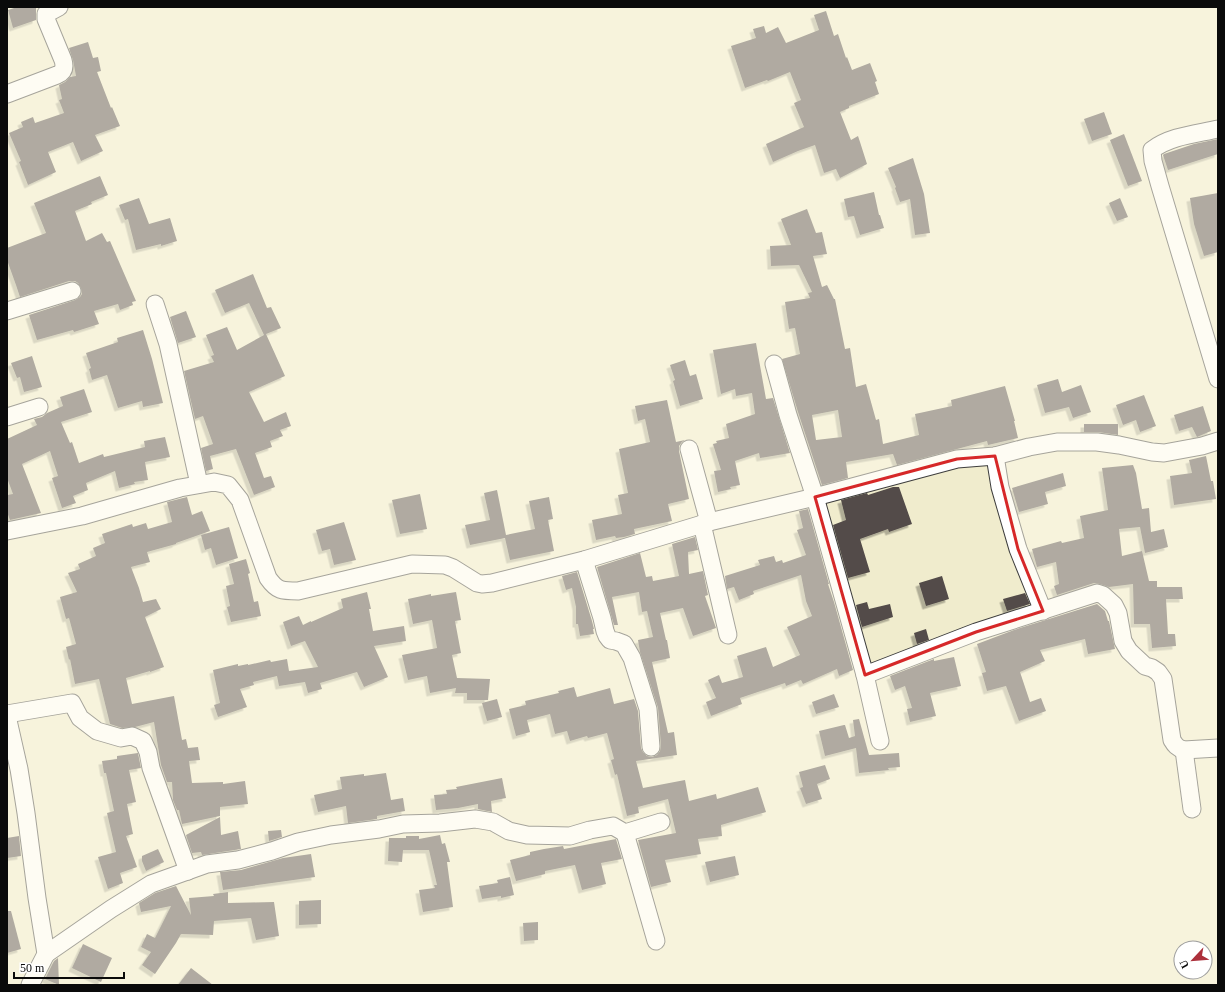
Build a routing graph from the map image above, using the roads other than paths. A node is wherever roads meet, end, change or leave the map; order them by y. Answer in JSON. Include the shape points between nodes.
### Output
{"nodes":[{"id":1,"x":59,"y":7,"type":"edge"},
{"id":2,"x":7,"y":94,"type":"edge"},
{"id":3,"x":1218,"y":129,"type":"edge"},
{"id":4,"x":72,"y":291,"type":"dead end"},
{"id":5,"x":155,"y":304,"type":"dead end"},
{"id":6,"x":7,"y":311,"type":"edge"},
{"id":7,"x":774,"y":364,"type":"dead end"},
{"id":8,"x":1218,"y":379,"type":"edge"},
{"id":9,"x":39,"y":408,"type":"dead end"},
{"id":10,"x":7,"y":417,"type":"edge"},
{"id":11,"x":1218,"y":441,"type":"edge"},
{"id":12,"x":689,"y":450,"type":"dead end"},
{"id":13,"x":995,"y":456,"type":"junction"},
{"id":14,"x":199,"y":484,"type":"junction"},
{"id":15,"x":815,"y":496,"type":"junction"},
{"id":16,"x":705,"y":522,"type":"junction"},
{"id":17,"x":7,"y":532,"type":"edge"},
{"id":18,"x":584,"y":560,"type":"junction"},
{"id":19,"x":1043,"y":611,"type":"junction"},
{"id":20,"x":728,"y":635,"type":"dead end"},
{"id":21,"x":865,"y":675,"type":"junction"},
{"id":22,"x":7,"y":715,"type":"edge"},
{"id":23,"x":880,"y":741,"type":"dead end"},
{"id":24,"x":651,"y":747,"type":"dead end"},
{"id":25,"x":1218,"y":748,"type":"edge"},
{"id":26,"x":1184,"y":750,"type":"junction"},
{"id":27,"x":1192,"y":809,"type":"dead end"},
{"id":28,"x":661,"y":822,"type":"dead end"},
{"id":29,"x":625,"y":833,"type":"junction"},
{"id":30,"x":188,"y":871,"type":"junction"},
{"id":31,"x":656,"y":940,"type":"dead end"},
{"id":32,"x":46,"y":954,"type":"junction"},
{"id":33,"x":30,"y":985,"type":"edge"}],
"edges":[{"from":1,"to":2,"type":"street","via":[[46,14],[46,19],[65,66],[63,71]]},
{"from":3,"to":8,"type":"street","via":[[1161,143],[1152,150],[1160,186]]},
{"from":4,"to":6,"type":"street"},
{"from":5,"to":14,"type":"street","via":[[168,344]]},
{"from":7,"to":15,"type":"street"},
{"from":9,"to":10,"type":"street"},
{"from":11,"to":13,"type":"street","via":[[1164,454],[1097,442],[1057,442]]},
{"from":12,"to":16,"type":"street"},
{"from":13,"to":15,"type":"street","via":[[957,459]]},
{"from":13,"to":19,"type":"street","via":[[1000,487],[1018,549]]},
{"from":14,"to":17,"type":"street","via":[[82,516]]},
{"from":14,"to":18,"type":"street","via":[[214,482],[228,485],[240,500],[268,578],[273,585],[285,591],[298,591],[412,564],[446,565],[482,584]]},
{"from":15,"to":16,"type":"street"},
{"from":15,"to":21,"type":"street"},
{"from":16,"to":18,"type":"street"},
{"from":16,"to":20,"type":"street"},
{"from":18,"to":24,"type":"street","via":[[604,632],[610,640],[624,644],[632,658],[648,709]]},
{"from":19,"to":21,"type":"street","via":[[976,632]]},
{"from":19,"to":26,"type":"street","via":[[1097,593],[1114,605],[1123,641],[1129,651],[1145,666],[1158,672],[1163,679],[1172,740],[1179,749]]},
{"from":21,"to":23,"type":"street"},
{"from":22,"to":30,"type":"street","via":[[72,703],[80,718],[97,731],[121,738],[132,736],[143,741]]},
{"from":22,"to":32,"type":"street","via":[[19,769]]},
{"from":25,"to":26,"type":"street"},
{"from":26,"to":27,"type":"street"},
{"from":28,"to":29,"type":"street"},
{"from":29,"to":30,"type":"street","via":[[613,826],[570,836],[527,835],[509,831],[493,822],[475,819],[403,824],[298,842],[238,860],[207,864]]},
{"from":29,"to":31,"type":"street"},
{"from":30,"to":32,"type":"street","via":[[151,884]]},
{"from":32,"to":33,"type":"street"}]}
